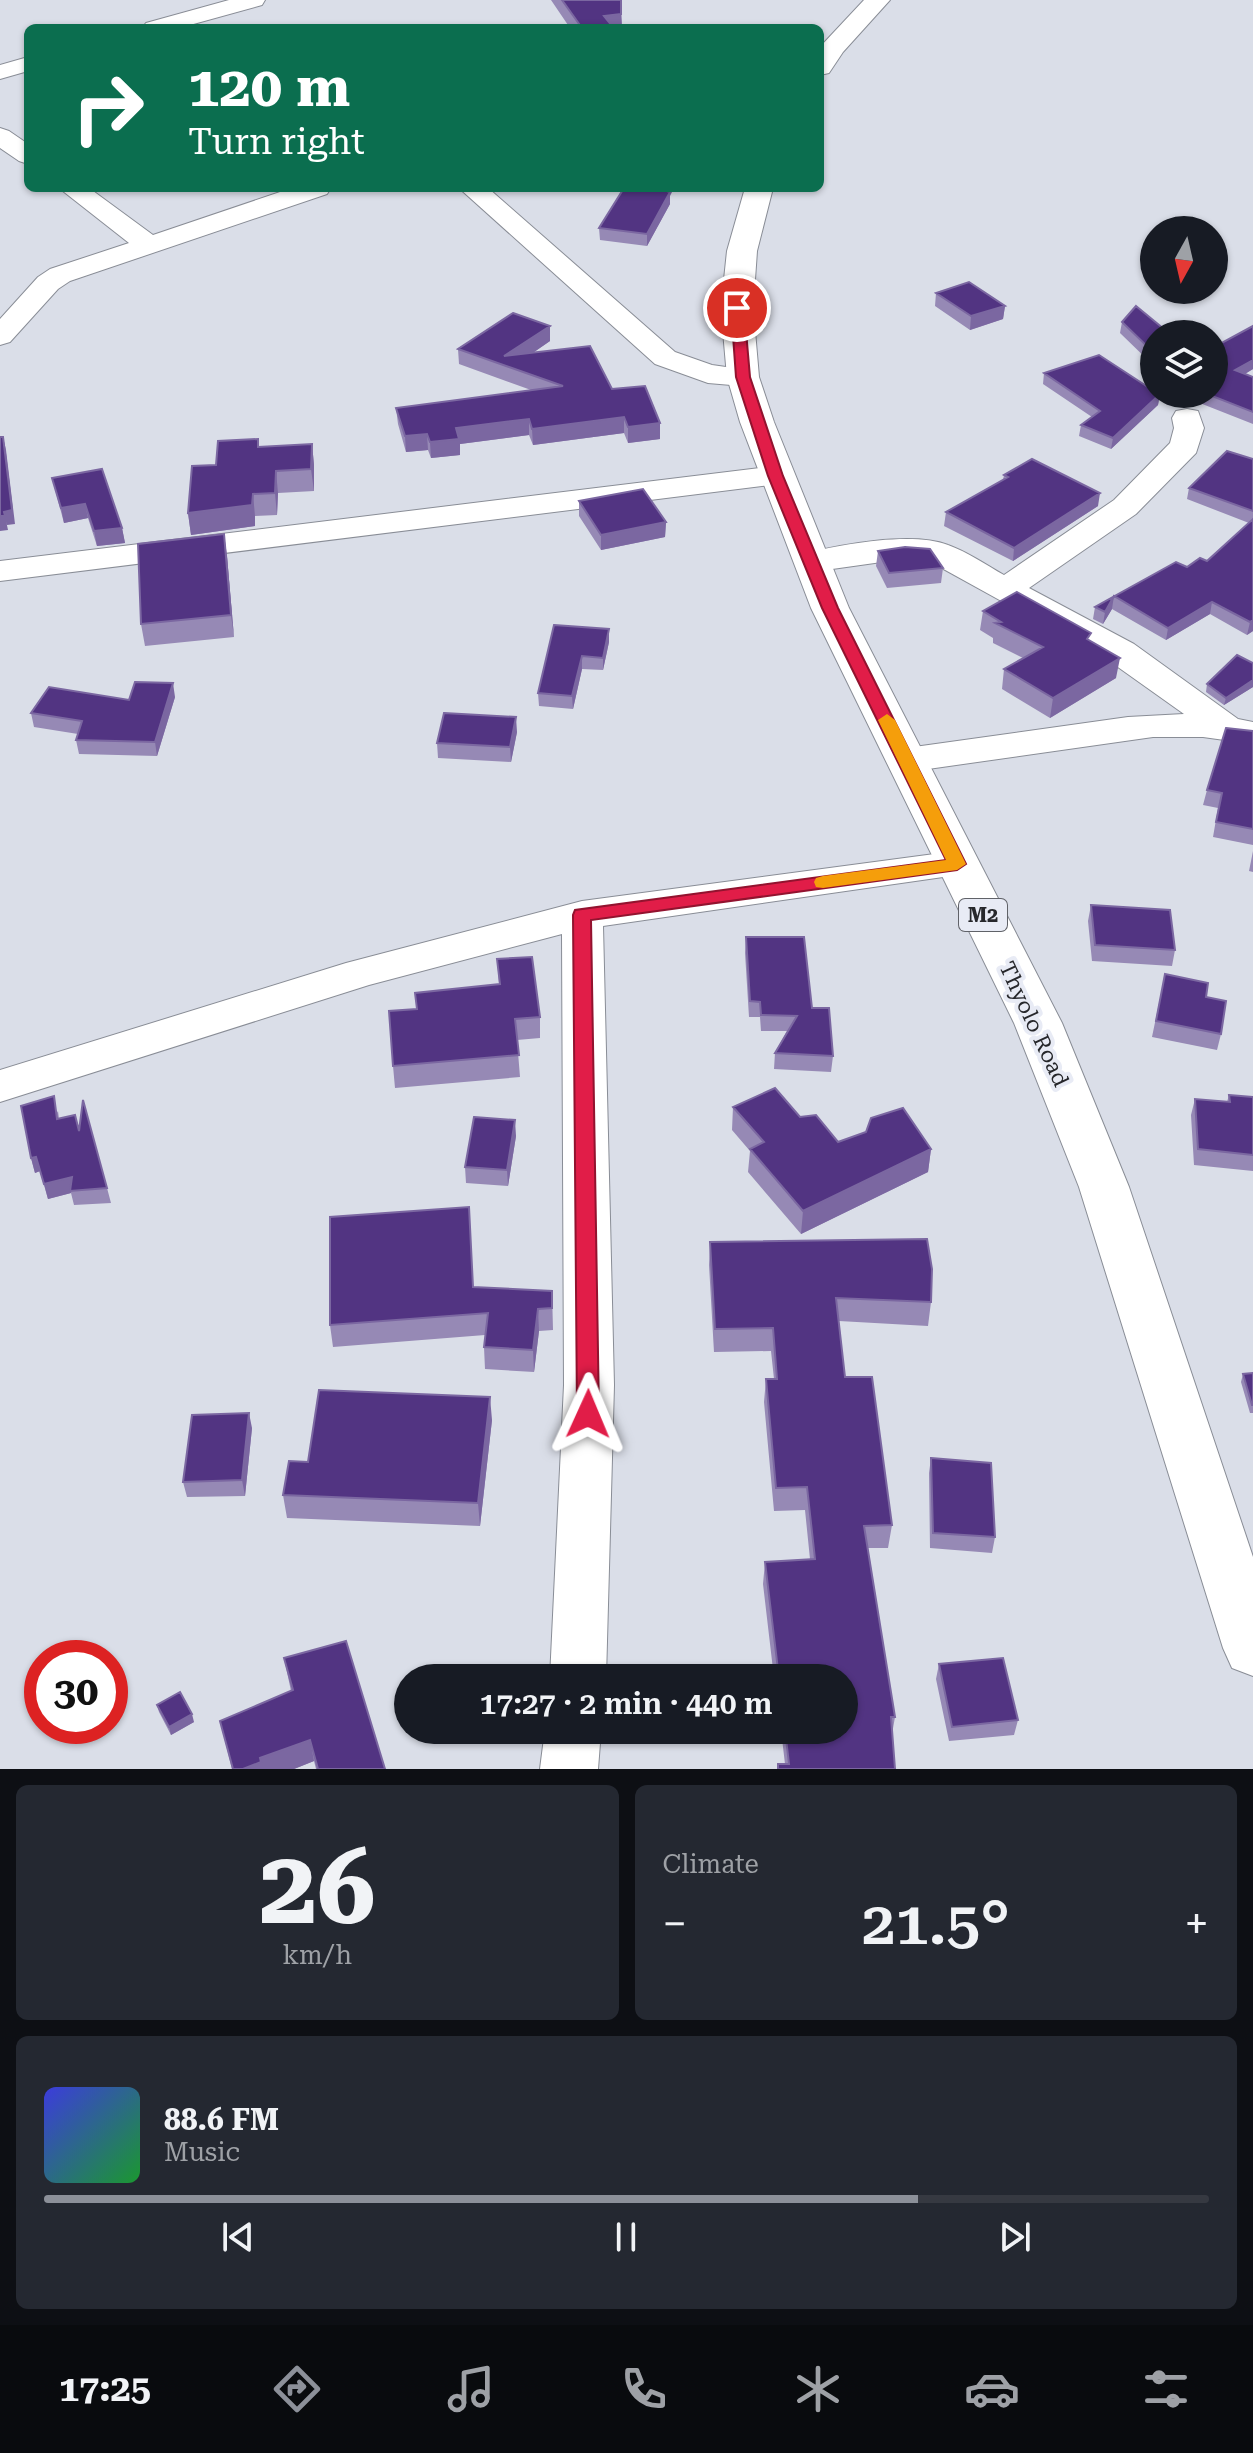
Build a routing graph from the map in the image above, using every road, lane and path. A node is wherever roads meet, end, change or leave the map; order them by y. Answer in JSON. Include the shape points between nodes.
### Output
{"nodes":[{"id":1,"x":254,"y":0,"type":"edge"},
{"id":2,"x":878,"y":0,"type":"edge"},
{"id":3,"x":168,"y":24,"type":"edge"},
{"id":4,"x":824,"y":61,"type":"edge"},
{"id":5,"x":24,"y":65,"type":"edge"},
{"id":6,"x":0,"y":72,"type":"edge"},
{"id":7,"x":0,"y":136,"type":"edge"},
{"id":8,"x":24,"y":153,"type":"edge"},
{"id":9,"x":77,"y":192,"type":"edge"},
{"id":10,"x":306,"y":192,"type":"edge"},
{"id":11,"x":477,"y":192,"type":"edge"},
{"id":12,"x":758,"y":192,"type":"edge"},
{"id":13,"x":148,"y":244,"type":"junction"},
{"id":14,"x":0,"y":336,"type":"edge"},
{"id":15,"x":743,"y":377,"type":"junction"},
{"id":16,"x":1187,"y":418,"type":"dead end"},
{"id":17,"x":776,"y":476,"type":"junction"},
{"id":18,"x":811,"y":562,"type":"junction"},
{"id":19,"x":0,"y":571,"type":"edge"},
{"id":20,"x":1007,"y":588,"type":"junction"},
{"id":21,"x":1239,"y":729,"type":"edge"},
{"id":22,"x":907,"y":760,"type":"junction"},
{"id":23,"x":957,"y":864,"type":"junction"},
{"id":24,"x":582,"y":915,"type":"junction"},
{"id":25,"x":0,"y":1086,"type":"edge"},
{"id":26,"x":1241,"y":1574,"type":"edge"},
{"id":27,"x":1253,"y":1648,"type":"edge"},
{"id":28,"x":579,"y":1664,"type":"edge"},
{"id":29,"x":572,"y":1744,"type":"edge"},
{"id":30,"x":569,"y":1769,"type":"edge"}],
"edges":[{"from":1,"to":3,"type":"street"},
{"from":2,"to":4,"type":"highway"},
{"from":5,"to":6,"type":"street"},
{"from":7,"to":8,"type":"street"},
{"from":9,"to":13,"type":"street"},
{"from":10,"to":13,"type":"street"},
{"from":11,"to":15,"type":"street","via":[[665,358],[708,374]]},
{"from":12,"to":15,"type":"highway","name":"Thyolo Road","number":"M2","via":[[742,251],[737,308]]},
{"from":13,"to":14,"type":"street","via":[[60,275]]},
{"from":15,"to":17,"type":"highway","name":"Thyolo Road","number":"M2"},
{"from":16,"to":20,"type":"street","via":[[1185,446],[1125,507]]},
{"from":17,"to":18,"type":"highway","name":"Thyolo Road","number":"M2"},
{"from":17,"to":19,"type":"street"},
{"from":18,"to":20,"type":"street","via":[[922,548]]},
{"from":18,"to":22,"type":"highway","name":"Thyolo Road","number":"M2"},
{"from":20,"to":21,"type":"street","via":[[1121,652]]},
{"from":21,"to":22,"type":"street","via":[[1116,729]]},
{"from":22,"to":23,"type":"highway","name":"Thyolo Road","number":"M2"},
{"from":23,"to":24,"type":"street"},
{"from":23,"to":26,"type":"highway","name":"Thyolo Road","number":"M2","via":[[1038,1023],[1104,1187]]},
{"from":24,"to":25,"type":"street","via":[[361,973]]},
{"from":24,"to":28,"type":"street","via":[[589,1385]]},
{"from":26,"to":27,"type":"highway","name":"Thyolo Road","number":"M2"},
{"from":29,"to":30,"type":"street"}]}
